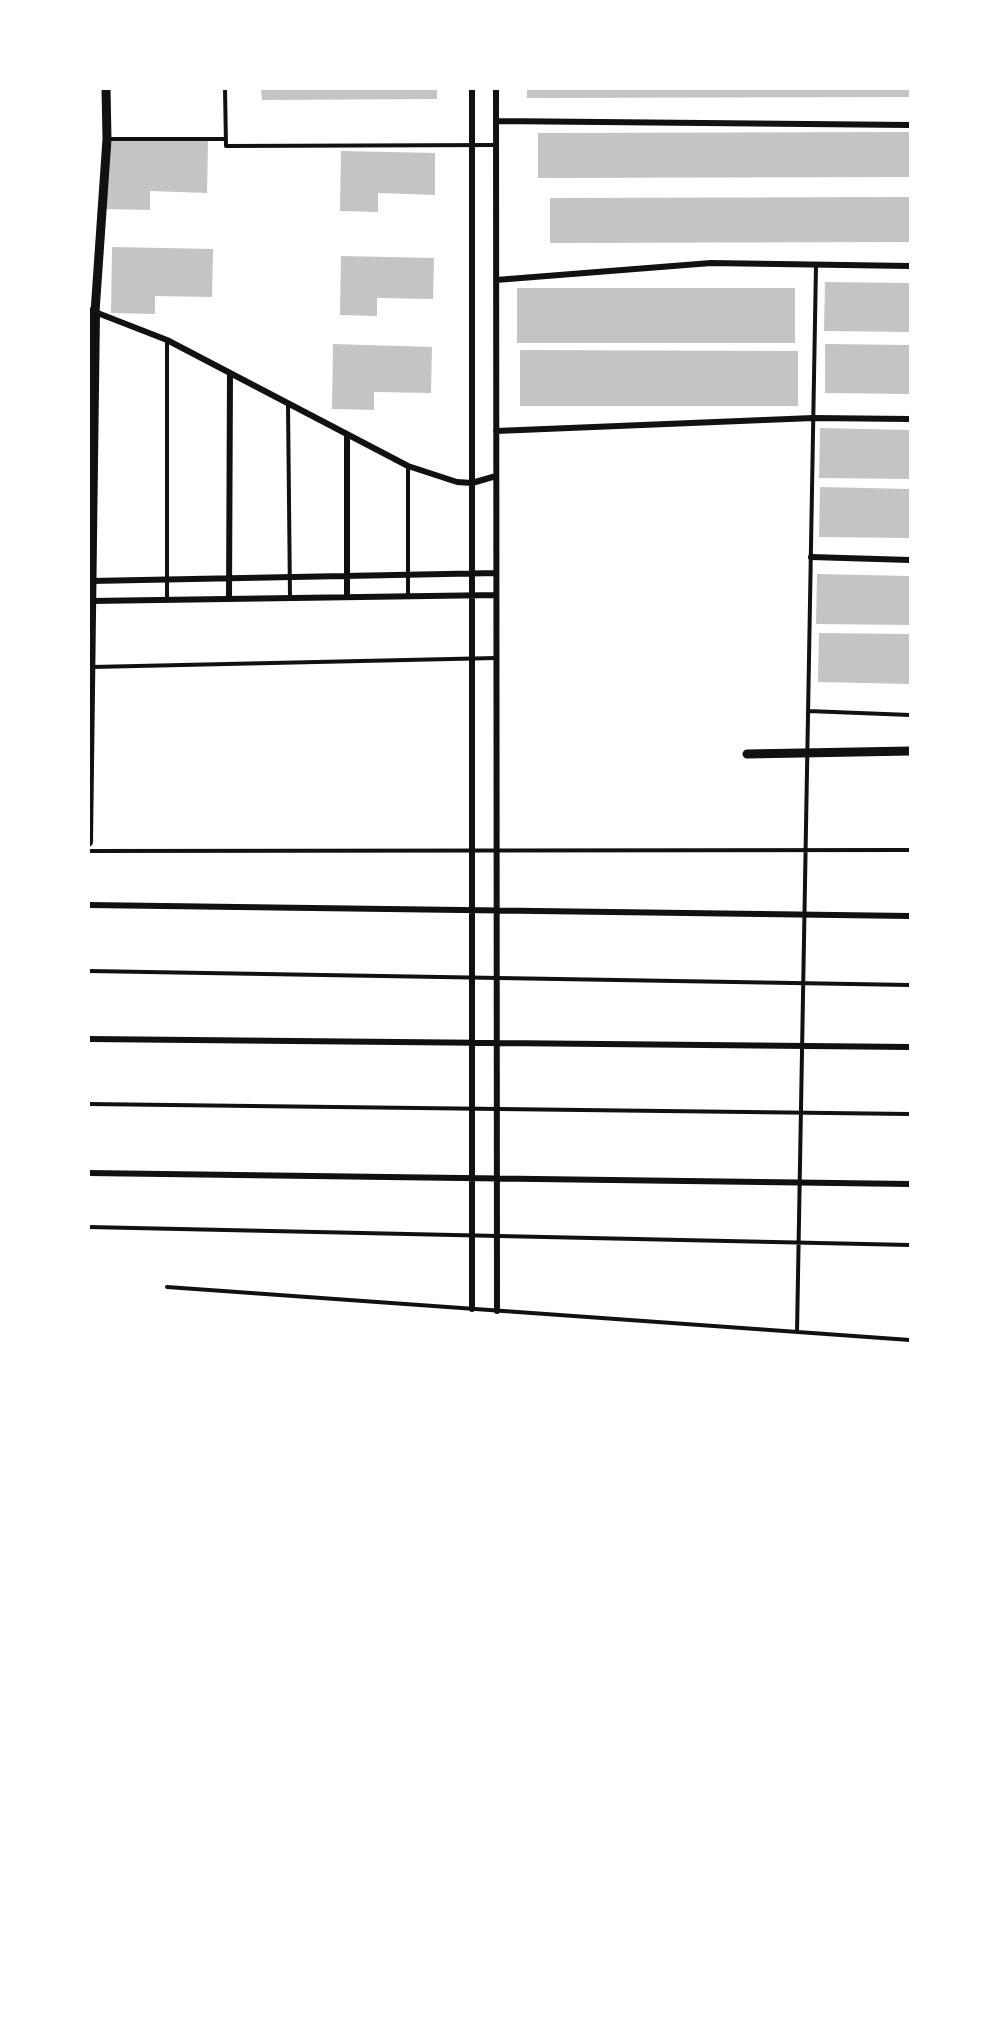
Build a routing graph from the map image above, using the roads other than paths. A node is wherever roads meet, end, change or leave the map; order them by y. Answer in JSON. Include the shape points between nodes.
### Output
{"nodes":[{"id":1,"x":106,"y":88,"type":"edge"},
{"id":2,"x":225,"y":88,"type":"edge"},
{"id":3,"x":472,"y":88,"type":"edge"},
{"id":4,"x":496,"y":88,"type":"edge"},
{"id":5,"x":496,"y":121,"type":"junction"},
{"id":6,"x":910,"y":125,"type":"edge"},
{"id":7,"x":107,"y":139,"type":"junction"},
{"id":8,"x":226,"y":139,"type":"junction"},
{"id":9,"x":472,"y":145,"type":"junction"},
{"id":10,"x":496,"y":145,"type":"junction"},
{"id":11,"x":816,"y":264,"type":"junction"},
{"id":12,"x":910,"y":266,"type":"edge"},
{"id":13,"x":496,"y":280,"type":"junction"},
{"id":14,"x":92,"y":312,"type":"edge"},
{"id":15,"x":167,"y":340,"type":"junction"},
{"id":16,"x":230,"y":373,"type":"junction"},
{"id":17,"x":288,"y":403,"type":"junction"},
{"id":18,"x":813,"y":418,"type":"junction"},
{"id":19,"x":910,"y":419,"type":"edge"},
{"id":20,"x":496,"y":431,"type":"junction"},
{"id":21,"x":347,"y":434,"type":"junction"},
{"id":22,"x":408,"y":466,"type":"junction"},
{"id":23,"x":496,"y":476,"type":"junction"},
{"id":24,"x":472,"y":483,"type":"junction"},
{"id":25,"x":811,"y":557,"type":"junction"},
{"id":26,"x":910,"y":560,"type":"edge"},
{"id":27,"x":472,"y":573,"type":"junction"},
{"id":28,"x":496,"y":573,"type":"junction"},
{"id":29,"x":408,"y":575,"type":"junction"},
{"id":30,"x":347,"y":576,"type":"junction"},
{"id":31,"x":290,"y":577,"type":"junction"},
{"id":32,"x":229,"y":578,"type":"junction"},
{"id":33,"x":167,"y":579,"type":"junction"},
{"id":34,"x":91,"y":581,"type":"junction"},
{"id":35,"x":496,"y":595,"type":"junction"},
{"id":36,"x":472,"y":596,"type":"junction"},
{"id":37,"x":347,"y":597,"type":"junction"},
{"id":38,"x":408,"y":597,"type":"junction"},
{"id":39,"x":290,"y":598,"type":"junction"},
{"id":40,"x":229,"y":599,"type":"junction"},
{"id":41,"x":167,"y":600,"type":"junction"},
{"id":42,"x":91,"y":601,"type":"junction"},
{"id":43,"x":472,"y":658,"type":"junction"},
{"id":44,"x":496,"y":658,"type":"junction"},
{"id":45,"x":91,"y":667,"type":"junction"},
{"id":46,"x":808,"y":711,"type":"junction"},
{"id":47,"x":910,"y":715,"type":"edge"},
{"id":48,"x":910,"y":751,"type":"edge"},
{"id":49,"x":807,"y":753,"type":"junction"},
{"id":50,"x":747,"y":754,"type":"dead end"},
{"id":51,"x":88,"y":842,"type":"edge"},
{"id":52,"x":496,"y":850,"type":"junction"},
{"id":53,"x":806,"y":850,"type":"junction"},
{"id":54,"x":910,"y":850,"type":"edge"},
{"id":55,"x":88,"y":851,"type":"edge"},
{"id":56,"x":473,"y":851,"type":"junction"},
{"id":57,"x":88,"y":905,"type":"edge"},
{"id":58,"x":472,"y":910,"type":"junction"},
{"id":59,"x":497,"y":910,"type":"junction"},
{"id":60,"x":804,"y":915,"type":"junction"},
{"id":61,"x":910,"y":916,"type":"edge"},
{"id":62,"x":88,"y":971,"type":"edge"},
{"id":63,"x":472,"y":977,"type":"junction"},
{"id":64,"x":497,"y":978,"type":"junction"},
{"id":65,"x":803,"y":983,"type":"junction"},
{"id":66,"x":910,"y":985,"type":"edge"},
{"id":67,"x":88,"y":1039,"type":"edge"},
{"id":68,"x":472,"y":1043,"type":"junction"},
{"id":69,"x":497,"y":1043,"type":"junction"},
{"id":70,"x":802,"y":1046,"type":"junction"},
{"id":71,"x":910,"y":1047,"type":"edge"},
{"id":72,"x":88,"y":1104,"type":"edge"},
{"id":73,"x":472,"y":1109,"type":"junction"},
{"id":74,"x":497,"y":1109,"type":"junction"},
{"id":75,"x":801,"y":1112,"type":"junction"},
{"id":76,"x":910,"y":1114,"type":"edge"},
{"id":77,"x":88,"y":1173,"type":"edge"},
{"id":78,"x":472,"y":1178,"type":"junction"},
{"id":79,"x":497,"y":1179,"type":"junction"},
{"id":80,"x":800,"y":1183,"type":"junction"},
{"id":81,"x":910,"y":1184,"type":"edge"},
{"id":82,"x":88,"y":1227,"type":"edge"},
{"id":83,"x":472,"y":1236,"type":"junction"},
{"id":84,"x":497,"y":1236,"type":"junction"},
{"id":85,"x":799,"y":1243,"type":"junction"},
{"id":86,"x":910,"y":1245,"type":"edge"},
{"id":87,"x":166,"y":1287,"type":"dead end"},
{"id":88,"x":472,"y":1309,"type":"junction"},
{"id":89,"x":497,"y":1311,"type":"junction"},
{"id":90,"x":798,"y":1332,"type":"junction"},
{"id":91,"x":910,"y":1340,"type":"edge"}],
"edges":[{"from":1,"to":7,"type":"street"},
{"from":2,"to":8,"type":"lane"},
{"from":3,"to":9,"type":"street"},
{"from":4,"to":5,"type":"street"},
{"from":5,"to":6,"type":"street"},
{"from":5,"to":10,"type":"street"},
{"from":7,"to":8,"type":"lane"},
{"from":7,"to":14,"type":"street"},
{"from":8,"to":9,"type":"lane","via":[[226,146]]},
{"from":9,"to":10,"type":"lane"},
{"from":9,"to":24,"type":"street"},
{"from":10,"to":13,"type":"street"},
{"from":11,"to":12,"type":"street"},
{"from":11,"to":13,"type":"street","via":[[711,263]]},
{"from":11,"to":18,"type":"lane"},
{"from":13,"to":20,"type":"street"},
{"from":14,"to":15,"type":"street"},
{"from":14,"to":34,"type":"main road"},
{"from":15,"to":16,"type":"street"},
{"from":15,"to":33,"type":"lane"},
{"from":16,"to":17,"type":"street"},
{"from":16,"to":32,"type":"street"},
{"from":17,"to":21,"type":"street"},
{"from":17,"to":31,"type":"lane"},
{"from":18,"to":19,"type":"street"},
{"from":18,"to":20,"type":"street"},
{"from":18,"to":25,"type":"lane"},
{"from":20,"to":23,"type":"street"},
{"from":21,"to":22,"type":"street"},
{"from":21,"to":30,"type":"street"},
{"from":22,"to":24,"type":"street"},
{"from":22,"to":29,"type":"lane"},
{"from":23,"to":24,"type":"street"},
{"from":23,"to":28,"type":"street"},
{"from":24,"to":27,"type":"street"},
{"from":25,"to":26,"type":"street"},
{"from":25,"to":46,"type":"lane"},
{"from":27,"to":28,"type":"street"},
{"from":27,"to":29,"type":"street"},
{"from":27,"to":36,"type":"street"},
{"from":28,"to":35,"type":"street"},
{"from":29,"to":30,"type":"street"},
{"from":29,"to":38,"type":"lane"},
{"from":30,"to":31,"type":"street"},
{"from":30,"to":37,"type":"street"},
{"from":31,"to":32,"type":"street"},
{"from":31,"to":39,"type":"lane"},
{"from":32,"to":33,"type":"street"},
{"from":32,"to":40,"type":"street"},
{"from":33,"to":34,"type":"street"},
{"from":33,"to":41,"type":"lane"},
{"from":34,"to":42,"type":"main road"},
{"from":35,"to":36,"type":"street"},
{"from":35,"to":44,"type":"street"},
{"from":36,"to":38,"type":"street"},
{"from":36,"to":43,"type":"street"},
{"from":37,"to":38,"type":"street"},
{"from":37,"to":39,"type":"street"},
{"from":39,"to":40,"type":"street"},
{"from":40,"to":41,"type":"street"},
{"from":41,"to":42,"type":"street"},
{"from":42,"to":45,"type":"main road"},
{"from":43,"to":44,"type":"lane"},
{"from":43,"to":45,"type":"lane"},
{"from":43,"to":56,"type":"street"},
{"from":44,"to":52,"type":"street"},
{"from":45,"to":51,"type":"main road"},
{"from":46,"to":47,"type":"lane"},
{"from":46,"to":49,"type":"lane"},
{"from":48,"to":49,"type":"street"},
{"from":49,"to":50,"type":"street"},
{"from":49,"to":53,"type":"lane"},
{"from":52,"to":53,"type":"lane"},
{"from":52,"to":56,"type":"lane"},
{"from":52,"to":59,"type":"street"},
{"from":53,"to":54,"type":"lane"},
{"from":53,"to":60,"type":"lane"},
{"from":55,"to":56,"type":"lane"},
{"from":56,"to":58,"type":"street"},
{"from":57,"to":58,"type":"street"},
{"from":58,"to":59,"type":"street"},
{"from":58,"to":63,"type":"street"},
{"from":59,"to":60,"type":"street"},
{"from":59,"to":64,"type":"street"},
{"from":60,"to":61,"type":"street"},
{"from":60,"to":65,"type":"lane"},
{"from":62,"to":63,"type":"lane"},
{"from":63,"to":64,"type":"lane"},
{"from":63,"to":68,"type":"street"},
{"from":64,"to":65,"type":"lane"},
{"from":64,"to":69,"type":"street"},
{"from":65,"to":66,"type":"lane"},
{"from":65,"to":70,"type":"lane"},
{"from":67,"to":68,"type":"street"},
{"from":68,"to":69,"type":"street"},
{"from":68,"to":73,"type":"street"},
{"from":69,"to":70,"type":"street"},
{"from":69,"to":74,"type":"street"},
{"from":70,"to":71,"type":"street"},
{"from":70,"to":75,"type":"lane"},
{"from":72,"to":73,"type":"lane"},
{"from":73,"to":74,"type":"lane"},
{"from":73,"to":78,"type":"street"},
{"from":74,"to":75,"type":"lane"},
{"from":74,"to":79,"type":"street"},
{"from":75,"to":76,"type":"lane"},
{"from":75,"to":80,"type":"lane"},
{"from":77,"to":78,"type":"street"},
{"from":78,"to":79,"type":"street"},
{"from":78,"to":83,"type":"street"},
{"from":79,"to":80,"type":"street"},
{"from":79,"to":84,"type":"street"},
{"from":80,"to":81,"type":"street"},
{"from":80,"to":85,"type":"lane"},
{"from":82,"to":83,"type":"lane"},
{"from":83,"to":84,"type":"lane"},
{"from":83,"to":88,"type":"street"},
{"from":84,"to":85,"type":"lane"},
{"from":84,"to":89,"type":"street"},
{"from":85,"to":86,"type":"lane"},
{"from":85,"to":90,"type":"lane"},
{"from":87,"to":88,"type":"lane"},
{"from":88,"to":89,"type":"lane"},
{"from":89,"to":90,"type":"lane"},
{"from":90,"to":91,"type":"lane"}]}
